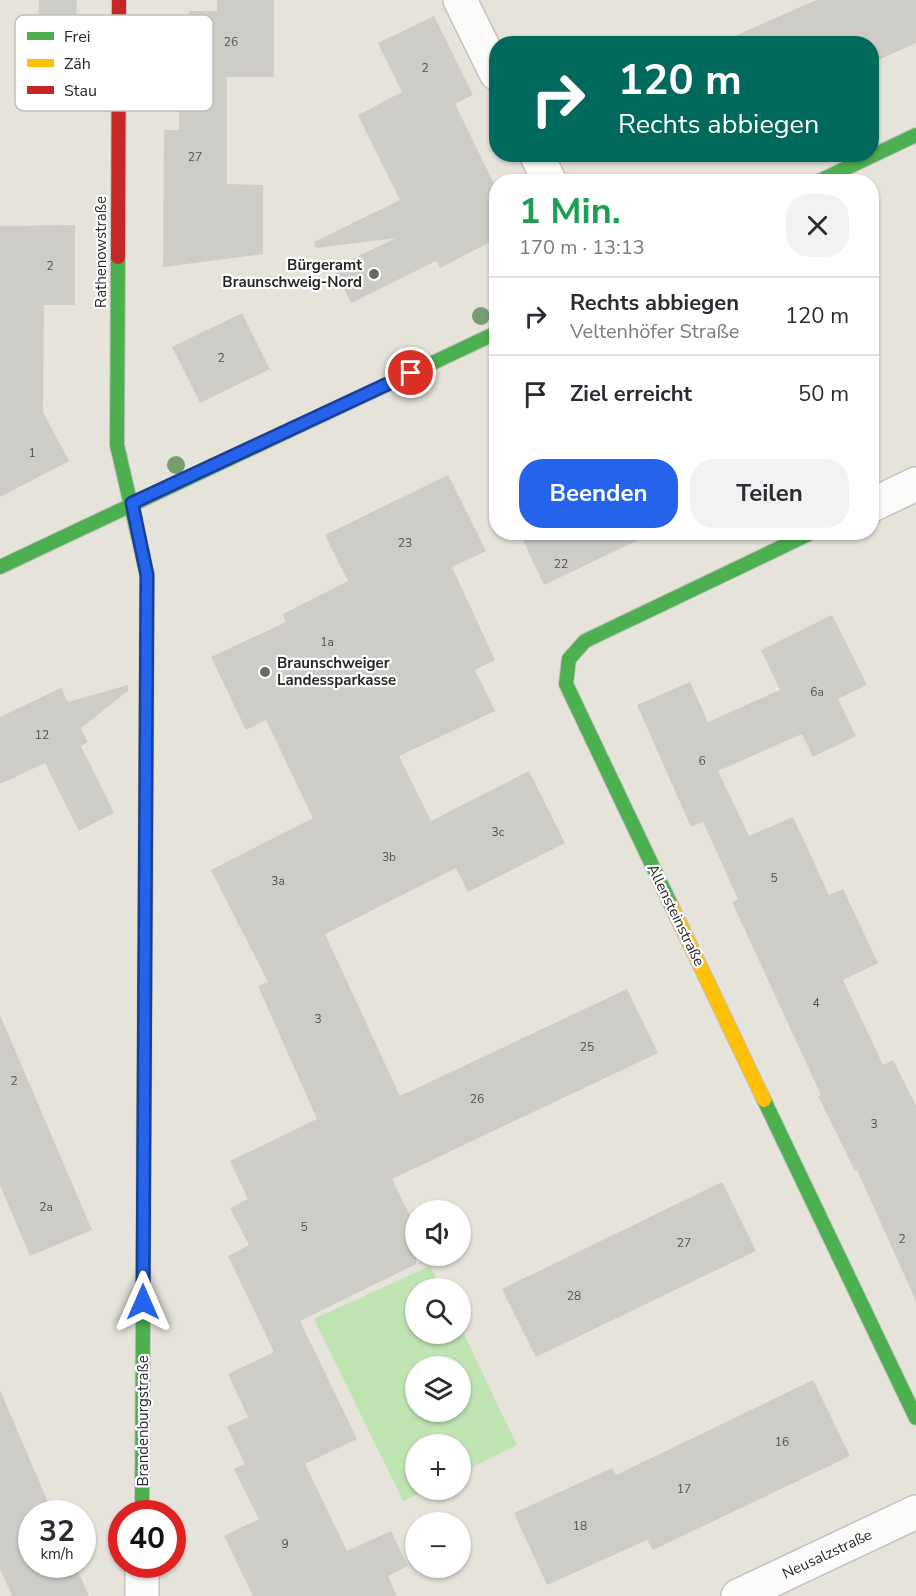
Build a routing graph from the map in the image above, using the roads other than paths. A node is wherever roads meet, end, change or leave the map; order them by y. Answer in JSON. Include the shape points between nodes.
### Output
{"nodes":[{"id":1,"x":119,"y":0,"type":"edge"},
{"id":2,"x":460,"y":0,"type":"edge"},
{"id":3,"x":119,"y":15,"type":"edge"},
{"id":4,"x":489,"y":60,"type":"edge"},
{"id":5,"x":119,"y":111,"type":"edge"},
{"id":6,"x":916,"y":135,"type":"edge"},
{"id":7,"x":879,"y":153,"type":"edge"},
{"id":8,"x":860,"y":162,"type":"edge"},
{"id":9,"x":835,"y":174,"type":"edge"},
{"id":10,"x":489,"y":336,"type":"edge"},
{"id":11,"x":916,"y":484,"type":"edge"},
{"id":12,"x":879,"y":502,"type":"edge"},
{"id":13,"x":132,"y":503,"type":"junction"},
{"id":14,"x":796,"y":540,"type":"edge"},
{"id":15,"x":0,"y":567,"type":"edge"},
{"id":16,"x":916,"y":1418,"type":"edge"},
{"id":17,"x":142,"y":1500,"type":"edge"},
{"id":18,"x":916,"y":1512,"type":"edge"},
{"id":19,"x":142,"y":1578,"type":"edge"},
{"id":20,"x":142,"y":1596,"type":"edge"},
{"id":21,"x":738,"y":1596,"type":"edge"}],
"edges":[{"from":1,"to":3,"type":"street","name":"Rathenowstraße"},
{"from":2,"to":4,"type":"street"},
{"from":5,"to":13,"type":"street","name":"Rathenowstraße","via":[[117,445]]},
{"from":6,"to":7,"type":"street"},
{"from":8,"to":9,"type":"street"},
{"from":10,"to":13,"type":"street"},
{"from":11,"to":12,"type":"street"},
{"from":13,"to":15,"type":"street"},
{"from":13,"to":17,"type":"street","name":"Brandenburgstraße","via":[[147,575]]},
{"from":14,"to":16,"type":"street","name":"Allensteinstraße","via":[[585,641],[570,659],[566,684]]},
{"from":18,"to":21,"type":"street","name":"Neusalzstraße"},
{"from":19,"to":20,"type":"street"}]}
